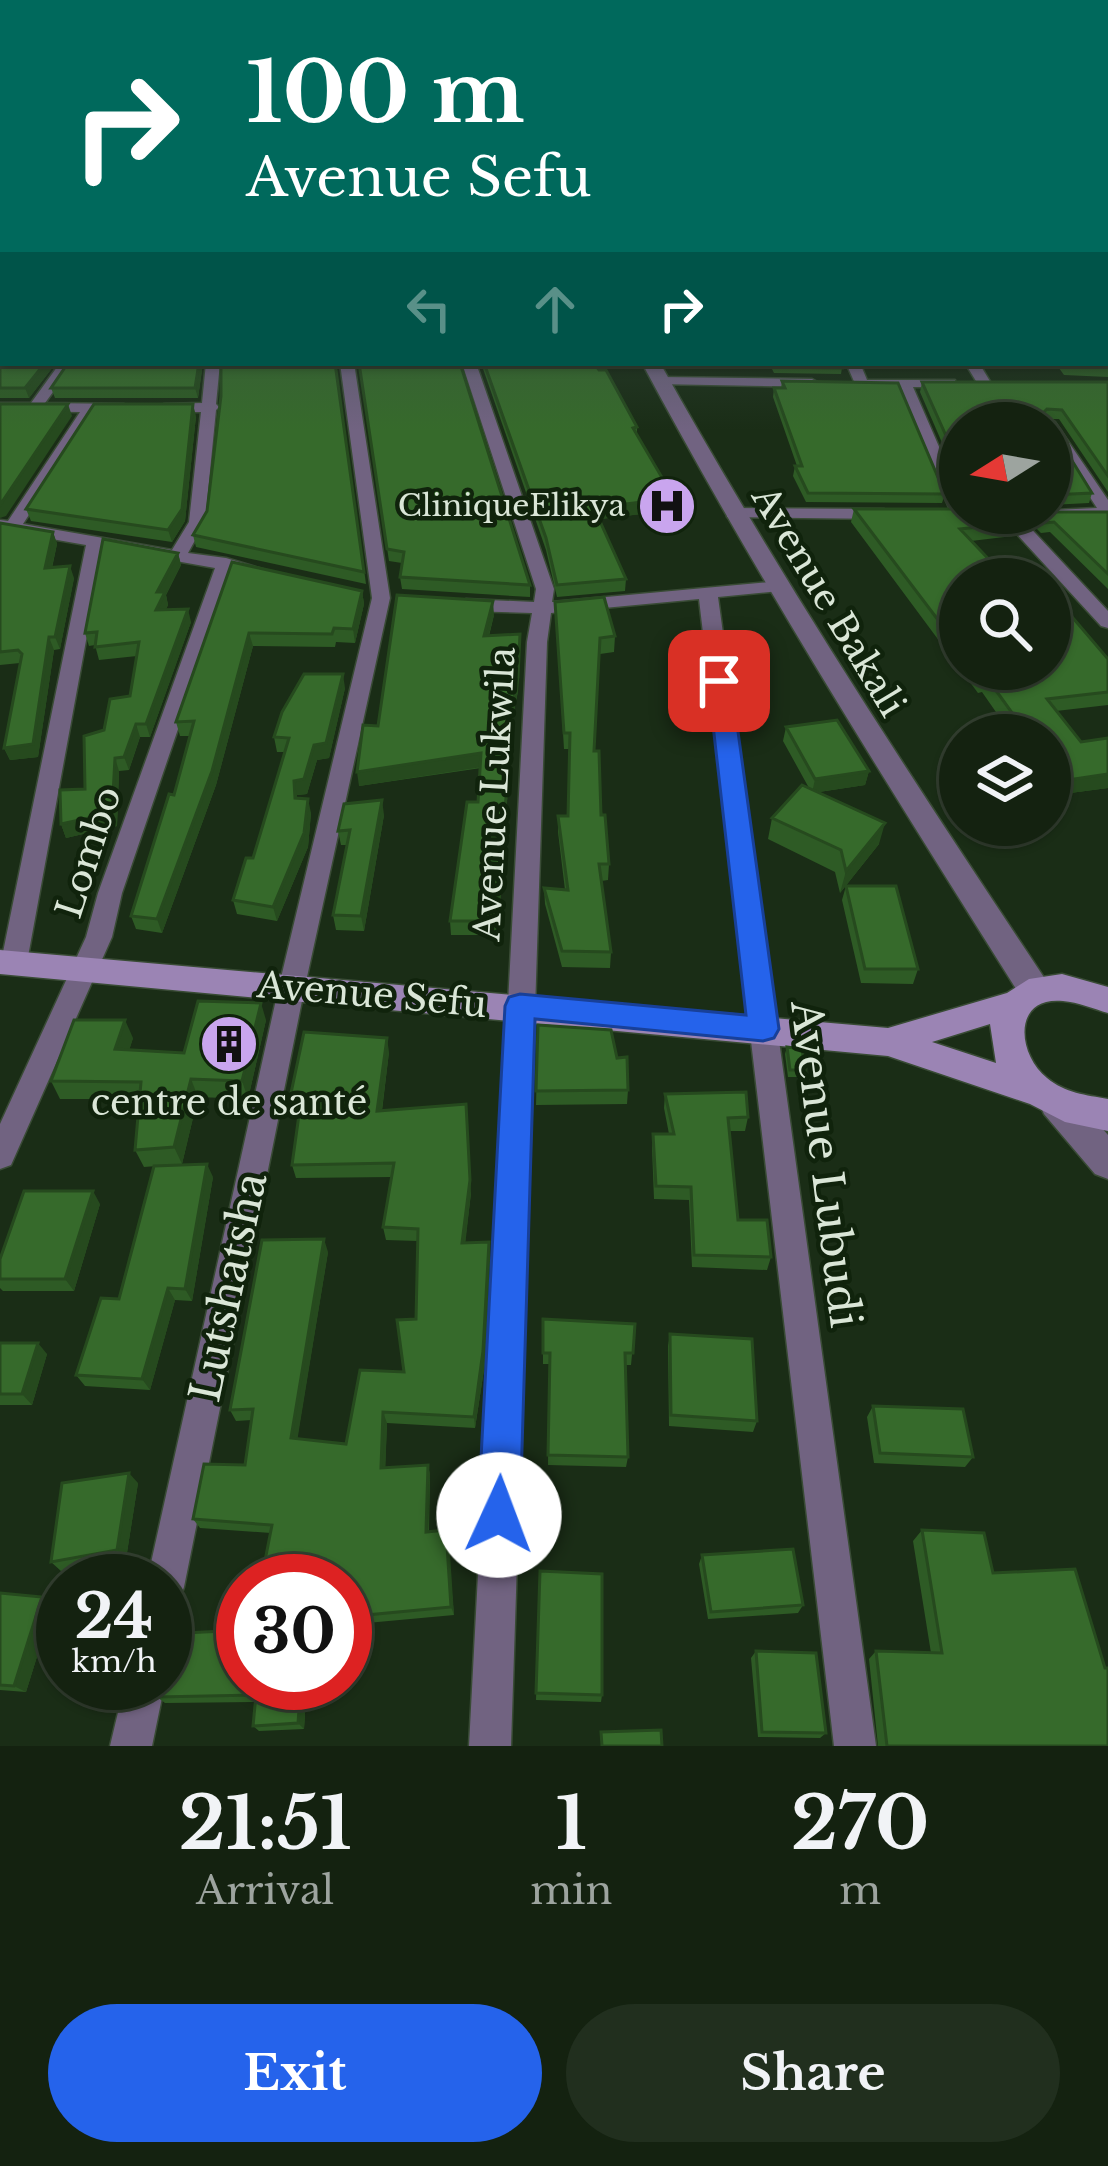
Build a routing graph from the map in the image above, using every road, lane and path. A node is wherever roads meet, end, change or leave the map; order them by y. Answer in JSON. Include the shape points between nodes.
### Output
{"nodes":[{"id":1,"x":65,"y":366,"type":"edge"},
{"id":2,"x":213,"y":366,"type":"edge"},
{"id":3,"x":347,"y":366,"type":"edge"},
{"id":4,"x":470,"y":366,"type":"edge"},
{"id":5,"x":854,"y":366,"type":"edge"},
{"id":6,"x":974,"y":366,"type":"edge"},
{"id":7,"x":656,"y":372,"type":"edge"},
{"id":8,"x":861,"y":383,"type":"junction"},
{"id":9,"x":984,"y":383,"type":"junction"},
{"id":10,"x":1004,"y":383,"type":"edge"},
{"id":11,"x":905,"y":384,"type":"junction"},
{"id":12,"x":0,"y":407,"type":"edge"},
{"id":13,"x":35,"y":407,"type":"junction"},
{"id":14,"x":212,"y":407,"type":"junction"},
{"id":15,"x":90,"y":408,"type":"junction"},
{"id":16,"x":1071,"y":456,"type":"edge"},
{"id":17,"x":939,"y":463,"type":"edge"},
{"id":18,"x":733,"y":513,"type":"junction"},
{"id":19,"x":1071,"y":513,"type":"edge"},
{"id":20,"x":1108,"y":513,"type":"edge"},
{"id":21,"x":915,"y":514,"type":"edge"},
{"id":22,"x":7,"y":525,"type":"edge"},
{"id":23,"x":1027,"y":534,"type":"edge"},
{"id":24,"x":96,"y":539,"type":"junction"},
{"id":25,"x":179,"y":553,"type":"junction"},
{"id":26,"x":226,"y":562,"type":"junction"},
{"id":27,"x":284,"y":576,"type":"edge"},
{"id":28,"x":780,"y":586,"type":"junction"},
{"id":29,"x":708,"y":594,"type":"junction"},
{"id":30,"x":371,"y":596,"type":"junction"},
{"id":31,"x":404,"y":600,"type":"edge"},
{"id":32,"x":451,"y":604,"type":"edge"},
{"id":33,"x":544,"y":608,"type":"junction"},
{"id":34,"x":1108,"y":622,"type":"edge"},
{"id":35,"x":7,"y":962,"type":"edge"},
{"id":36,"x":81,"y":970,"type":"junction"},
{"id":37,"x":292,"y":986,"type":"junction"},
{"id":38,"x":1024,"y":998,"type":"junction"},
{"id":39,"x":1108,"y":1000,"type":"edge"},
{"id":40,"x":520,"y":1006,"type":"junction"},
{"id":41,"x":763,"y":1029,"type":"junction"},
{"id":42,"x":888,"y":1042,"type":"junction"},
{"id":43,"x":1049,"y":1098,"type":"junction"},
{"id":44,"x":1108,"y":1115,"type":"edge"},
{"id":45,"x":0,"y":1156,"type":"edge"},
{"id":46,"x":1108,"y":1162,"type":"edge"},
{"id":47,"x":172,"y":1554,"type":"edge"},
{"id":48,"x":139,"y":1710,"type":"edge"},
{"id":49,"x":131,"y":1746,"type":"edge"},
{"id":50,"x":490,"y":1746,"type":"edge"},
{"id":51,"x":855,"y":1746,"type":"edge"}],
"edges":[{"from":1,"to":13,"type":"street"},
{"from":2,"to":14,"type":"street"},
{"from":3,"to":30,"type":"street"},
{"from":4,"to":33,"type":"street","name":"Avenue Lukwila","via":[[545,589]]},
{"from":5,"to":8,"type":"street"},
{"from":6,"to":9,"type":"street"},
{"from":7,"to":8,"type":"street"},
{"from":7,"to":18,"type":"street","name":"Avenue Bakali"},
{"from":8,"to":11,"type":"street"},
{"from":9,"to":10,"type":"street"},
{"from":9,"to":11,"type":"street"},
{"from":11,"to":17,"type":"street"},
{"from":12,"to":13,"type":"street"},
{"from":13,"to":15,"type":"street"},
{"from":14,"to":15,"type":"street"},
{"from":14,"to":25,"type":"street","via":[[197,522]]},
{"from":15,"to":22,"type":"street"},
{"from":16,"to":20,"type":"street"},
{"from":18,"to":21,"type":"street"},
{"from":18,"to":28,"type":"street","name":"Avenue Bakali"},
{"from":19,"to":20,"type":"street"},
{"from":22,"to":24,"type":"street"},
{"from":23,"to":34,"type":"street"},
{"from":24,"to":25,"type":"street"},
{"from":24,"to":35,"type":"street"},
{"from":25,"to":26,"type":"street"},
{"from":26,"to":27,"type":"street"},
{"from":26,"to":36,"type":"street","name":"Lombo","via":[[99,938]]},
{"from":28,"to":29,"type":"street"},
{"from":28,"to":38,"type":"street","name":"Avenue Bakali"},
{"from":29,"to":33,"type":"street"},
{"from":29,"to":41,"type":"street","name":"Avenue Lubudi"},
{"from":30,"to":31,"type":"street"},
{"from":30,"to":37,"type":"street","name":"Lutshatsha"},
{"from":32,"to":33,"type":"street"},
{"from":33,"to":40,"type":"street","name":"Avenue Lukwila"},
{"from":35,"to":36,"type":"main road","name":"Avenue Sefu"},
{"from":36,"to":37,"type":"main road","name":"Avenue Sefu"},
{"from":36,"to":45,"type":"street","name":"Lombo"},
{"from":37,"to":40,"type":"main road","name":"Avenue Sefu"},
{"from":37,"to":47,"type":"street","name":"Lutshatsha"},
{"from":38,"to":39,"type":"main road","via":[[1072,988]]},
{"from":38,"to":42,"type":"main road","name":"Avenue Sefu"},
{"from":38,"to":43,"type":"main road","via":[[1004,1018],[1002,1036],[1021,1076]]},
{"from":40,"to":41,"type":"main road","name":"Avenue Sefu"},
{"from":40,"to":50,"type":"street","name":"Avenue Lukwila"},
{"from":41,"to":42,"type":"main road","name":"Avenue Sefu"},
{"from":41,"to":51,"type":"street","name":"Avenue Lubudi"},
{"from":42,"to":43,"type":"main road","name":"Avenue Sefu"},
{"from":43,"to":44,"type":"main road","name":"Avenue Sefu"},
{"from":43,"to":46,"type":"street"},
{"from":48,"to":49,"type":"street"}]}
